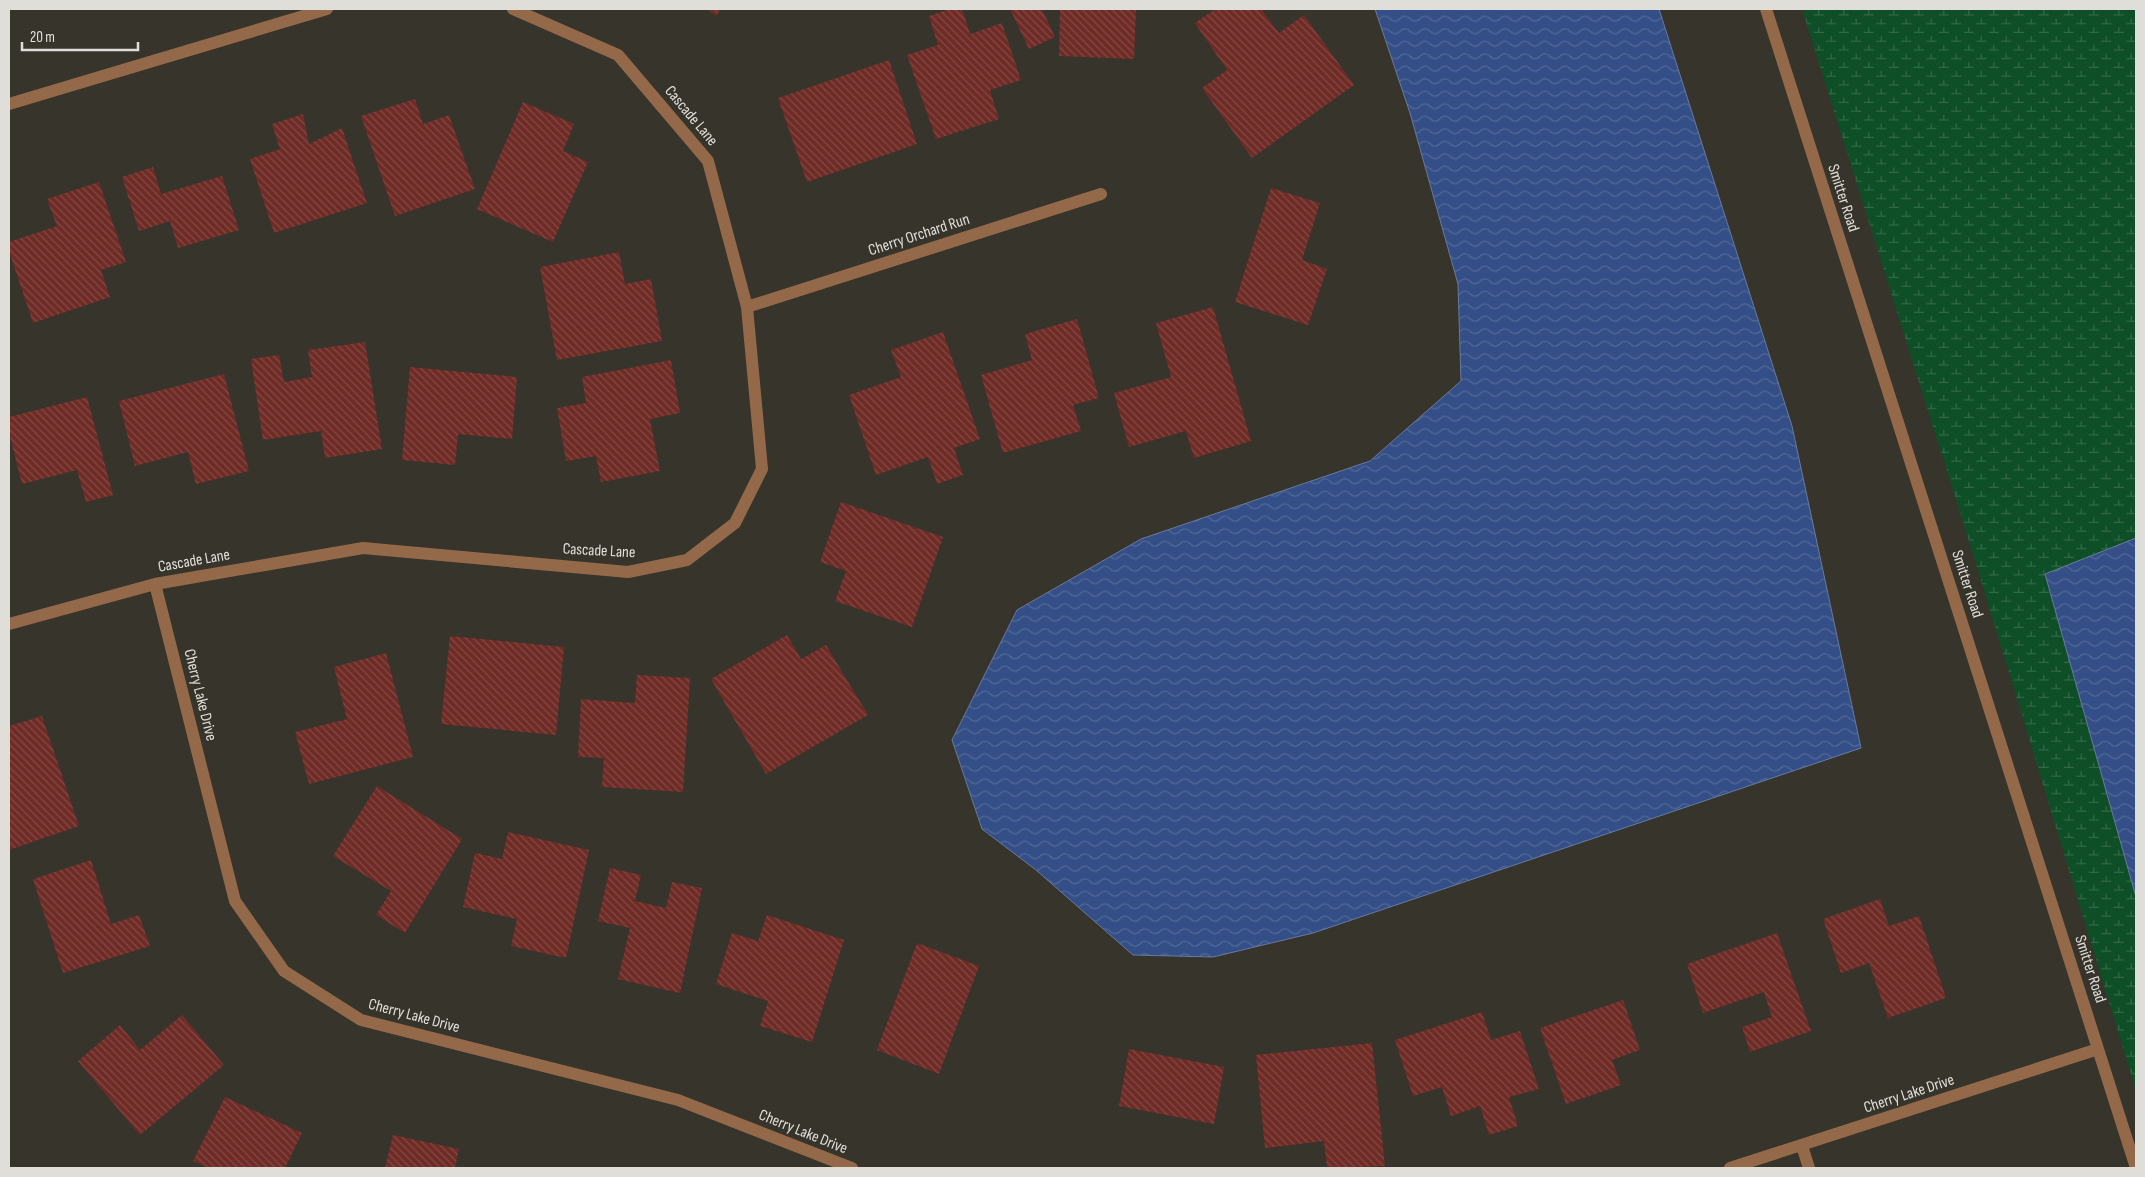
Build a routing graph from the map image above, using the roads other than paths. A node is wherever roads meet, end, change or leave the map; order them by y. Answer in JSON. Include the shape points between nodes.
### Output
{"nodes":[{"id":1,"x":326,"y":9,"type":"edge"},
{"id":2,"x":513,"y":9,"type":"edge"},
{"id":3,"x":1766,"y":9,"type":"edge"},
{"id":4,"x":9,"y":104,"type":"edge"},
{"id":5,"x":1101,"y":194,"type":"dead end"},
{"id":6,"x":746,"y":307,"type":"junction"},
{"id":7,"x":155,"y":584,"type":"junction"},
{"id":8,"x":9,"y":624,"type":"edge"},
{"id":9,"x":2098,"y":1049,"type":"junction"},
{"id":10,"x":1802,"y":1146,"type":"junction"},
{"id":11,"x":852,"y":1168,"type":"edge"},
{"id":12,"x":1730,"y":1168,"type":"edge"},
{"id":13,"x":1809,"y":1168,"type":"edge"},
{"id":14,"x":2136,"y":1168,"type":"edge"}],
"edges":[{"from":1,"to":4,"type":"street"},
{"from":2,"to":6,"type":"street","name":"Cascade Lane","via":[[618,55],[708,161]]},
{"from":3,"to":9,"type":"street","name":"Smitter Road"},
{"from":5,"to":6,"type":"street","name":"Cherry Orchard Run"},
{"from":6,"to":7,"type":"street","name":"Cascade Lane","via":[[762,469],[735,523],[687,560],[628,572],[363,548]]},
{"from":7,"to":8,"type":"street","name":"Cascade Lane"},
{"from":7,"to":11,"type":"street","name":"Cherry Lake Drive","via":[[235,901],[284,971],[361,1020],[678,1100]]},
{"from":9,"to":10,"type":"street","name":"Cherry Lake Drive"},
{"from":9,"to":14,"type":"street","name":"Smitter Road"},
{"from":10,"to":12,"type":"street","name":"Cherry Lake Drive"},
{"from":10,"to":13,"type":"street"}]}
